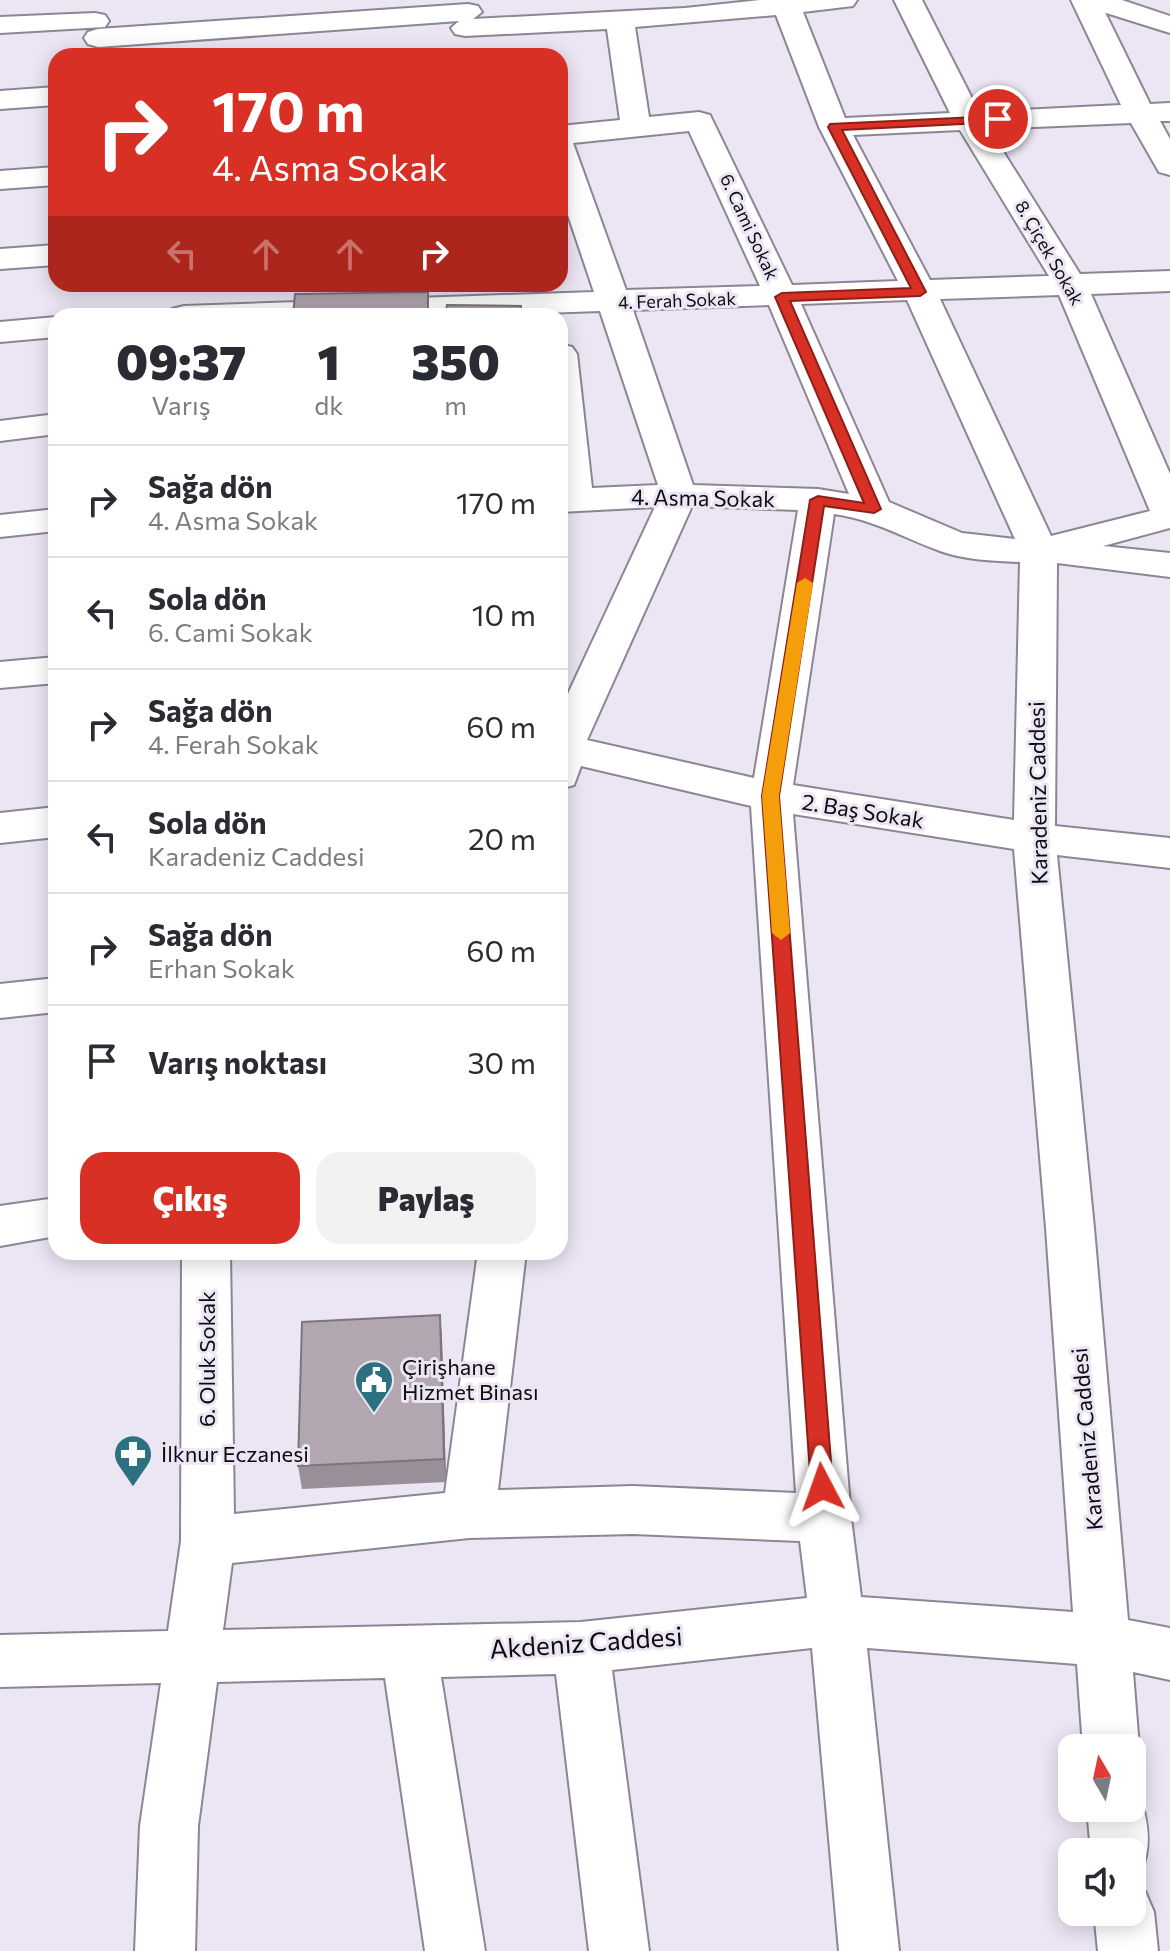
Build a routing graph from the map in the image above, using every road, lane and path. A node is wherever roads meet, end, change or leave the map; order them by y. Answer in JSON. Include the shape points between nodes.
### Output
{"nodes":[{"id":1,"x":843,"y":0,"type":"edge"},
{"id":2,"x":908,"y":0,"type":"edge"},
{"id":3,"x":1085,"y":0,"type":"edge"},
{"id":4,"x":1094,"y":0,"type":"edge"},
{"id":5,"x":787,"y":2,"type":"edge"},
{"id":6,"x":467,"y":13,"type":"edge"},
{"id":7,"x":603,"y":13,"type":"edge"},
{"id":8,"x":1166,"y":22,"type":"edge"},
{"id":9,"x":0,"y":25,"type":"edge"},
{"id":10,"x":97,"y":29,"type":"edge"},
{"id":11,"x":460,"y":48,"type":"edge"},
{"id":12,"x":48,"y":97,"type":"edge"},
{"id":13,"x":0,"y":100,"type":"edge"},
{"id":14,"x":1170,"y":112,"type":"edge"},
{"id":15,"x":1140,"y":113,"type":"junction"},
{"id":16,"x":969,"y":121,"type":"junction"},
{"id":17,"x":834,"y":127,"type":"junction"},
{"id":18,"x":636,"y":128,"type":"junction"},
{"id":19,"x":568,"y":134,"type":"edge"},
{"id":20,"x":1170,"y":166,"type":"edge"},
{"id":21,"x":568,"y":169,"type":"edge"},
{"id":22,"x":48,"y":177,"type":"edge"},
{"id":23,"x":0,"y":180,"type":"edge"},
{"id":24,"x":48,"y":256,"type":"edge"},
{"id":25,"x":0,"y":259,"type":"edge"},
{"id":26,"x":1170,"y":281,"type":"edge"},
{"id":27,"x":1072,"y":287,"type":"junction"},
{"id":28,"x":920,"y":292,"type":"junction"},
{"id":29,"x":425,"y":297,"type":"edge"},
{"id":30,"x":782,"y":297,"type":"junction"},
{"id":31,"x":612,"y":303,"type":"junction"},
{"id":32,"x":285,"y":308,"type":"edge"},
{"id":33,"x":536,"y":308,"type":"edge"},
{"id":34,"x":568,"y":308,"type":"edge"},
{"id":35,"x":48,"y":328,"type":"edge"},
{"id":36,"x":0,"y":332,"type":"edge"},
{"id":37,"x":48,"y":425,"type":"edge"},
{"id":38,"x":0,"y":431,"type":"edge"},
{"id":39,"x":679,"y":495,"type":"junction"},
{"id":40,"x":568,"y":500,"type":"edge"},
{"id":41,"x":818,"y":500,"type":"junction"},
{"id":42,"x":874,"y":509,"type":"junction"},
{"id":43,"x":1170,"y":517,"type":"edge"},
{"id":44,"x":48,"y":521,"type":"edge"},
{"id":45,"x":0,"y":526,"type":"edge"},
{"id":46,"x":1039,"y":551,"type":"junction"},
{"id":47,"x":1170,"y":565,"type":"edge"},
{"id":48,"x":48,"y":671,"type":"edge"},
{"id":49,"x":0,"y":675,"type":"edge"},
{"id":50,"x":568,"y":741,"type":"edge"},
{"id":51,"x":568,"y":758,"type":"edge"},
{"id":52,"x":771,"y":796,"type":"junction"},
{"id":53,"x":48,"y":823,"type":"edge"},
{"id":54,"x":0,"y":828,"type":"edge"},
{"id":55,"x":1034,"y":838,"type":"junction"},
{"id":56,"x":1170,"y":853,"type":"edge"},
{"id":57,"x":48,"y":996,"type":"edge"},
{"id":58,"x":0,"y":1001,"type":"edge"},
{"id":59,"x":48,"y":1218,"type":"edge"},
{"id":60,"x":0,"y":1226,"type":"edge"},
{"id":61,"x":206,"y":1260,"type":"edge"},
{"id":62,"x":501,"y":1260,"type":"edge"},
{"id":63,"x":469,"y":1514,"type":"junction"},
{"id":64,"x":824,"y":1518,"type":"junction"},
{"id":65,"x":208,"y":1541,"type":"junction"},
{"id":66,"x":837,"y":1620,"type":"junction"},
{"id":67,"x":1103,"y":1640,"type":"junction"},
{"id":68,"x":581,"y":1648,"type":"junction"},
{"id":69,"x":409,"y":1652,"type":"junction"},
{"id":70,"x":1170,"y":1654,"type":"edge"},
{"id":71,"x":192,"y":1657,"type":"junction"},
{"id":72,"x":0,"y":1661,"type":"edge"},
{"id":73,"x":1110,"y":1734,"type":"edge"},
{"id":74,"x":1125,"y":1926,"type":"edge"},
{"id":75,"x":165,"y":1951,"type":"edge"},
{"id":76,"x":455,"y":1951,"type":"edge"},
{"id":77,"x":619,"y":1951,"type":"edge"},
{"id":78,"x":869,"y":1951,"type":"edge"},
{"id":79,"x":1128,"y":1951,"type":"edge"}],
"edges":[{"from":1,"to":5,"type":"street"},
{"from":2,"to":16,"type":"street","name":"8. Çiçek Sokak"},
{"from":3,"to":15,"type":"street"},
{"from":4,"to":8,"type":"street"},
{"from":5,"to":7,"type":"street"},
{"from":5,"to":17,"type":"street","name":"Karadeniz Caddesi"},
{"from":6,"to":7,"type":"street"},
{"from":6,"to":10,"type":"street"},
{"from":6,"to":11,"type":"street"},
{"from":7,"to":18,"type":"street"},
{"from":9,"to":10,"type":"street"},
{"from":12,"to":13,"type":"street"},
{"from":14,"to":15,"type":"street"},
{"from":15,"to":16,"type":"street"},
{"from":15,"to":20,"type":"street"},
{"from":16,"to":17,"type":"street"},
{"from":16,"to":27,"type":"street","name":"8. Çiçek Sokak"},
{"from":17,"to":28,"type":"street","name":"Karadeniz Caddesi"},
{"from":18,"to":19,"type":"street"},
{"from":18,"to":30,"type":"street","name":"6. Cami Sokak","via":[[699,121]]},
{"from":21,"to":31,"type":"street"},
{"from":22,"to":23,"type":"street"},
{"from":24,"to":25,"type":"street"},
{"from":26,"to":27,"type":"street","name":"4. Ferah Sokak"},
{"from":27,"to":28,"type":"street","name":"4. Ferah Sokak"},
{"from":27,"to":43,"type":"street","name":"8. Çiçek Sokak"},
{"from":28,"to":30,"type":"street","name":"4. Ferah Sokak"},
{"from":28,"to":46,"type":"street","name":"Karadeniz Caddesi"},
{"from":29,"to":32,"type":"street","name":"4. Ferah Sokak"},
{"from":29,"to":33,"type":"street","name":"4. Ferah Sokak"},
{"from":30,"to":31,"type":"street","name":"4. Ferah Sokak"},
{"from":30,"to":42,"type":"street","name":"6. Cami Sokak"},
{"from":31,"to":34,"type":"street","name":"4. Ferah Sokak"},
{"from":31,"to":39,"type":"street"},
{"from":35,"to":36,"type":"street"},
{"from":37,"to":38,"type":"street"},
{"from":39,"to":40,"type":"street","name":"4. Asma Sokak"},
{"from":39,"to":41,"type":"street","name":"4. Asma Sokak"},
{"from":39,"to":50,"type":"street"},
{"from":41,"to":42,"type":"street","name":"4. Asma Sokak"},
{"from":41,"to":52,"type":"street"},
{"from":42,"to":46,"type":"street","name":"4. Asma Sokak","via":[[954,543]]},
{"from":43,"to":46,"type":"street","name":"4. Asma Sokak"},
{"from":44,"to":45,"type":"street"},
{"from":46,"to":47,"type":"street"},
{"from":46,"to":55,"type":"street","name":"Karadeniz Caddesi"},
{"from":48,"to":49,"type":"street"},
{"from":51,"to":52,"type":"street","name":"2. Baş Sokak"},
{"from":52,"to":55,"type":"street","name":"2. Baş Sokak"},
{"from":52,"to":64,"type":"street"},
{"from":53,"to":54,"type":"street"},
{"from":55,"to":56,"type":"street","name":"2. Baş Sokak"},
{"from":55,"to":67,"type":"street","name":"Karadeniz Caddesi"},
{"from":57,"to":58,"type":"street"},
{"from":59,"to":60,"type":"street"},
{"from":61,"to":65,"type":"street","name":"6. Oluk Sokak"},
{"from":62,"to":63,"type":"street"},
{"from":63,"to":64,"type":"street","via":[[633,1510]]},
{"from":63,"to":65,"type":"street"},
{"from":64,"to":66,"type":"street"},
{"from":65,"to":71,"type":"street","name":"6. Oluk Sokak"},
{"from":66,"to":67,"type":"street","name":"Akdeniz Caddesi"},
{"from":66,"to":68,"type":"street","name":"Akdeniz Caddesi"},
{"from":66,"to":78,"type":"street"},
{"from":67,"to":70,"type":"street","name":"Akdeniz Caddesi"},
{"from":67,"to":73,"type":"street","name":"Karadeniz Caddesi"},
{"from":68,"to":69,"type":"street","name":"Akdeniz Caddesi"},
{"from":68,"to":77,"type":"street"},
{"from":69,"to":71,"type":"street","name":"Akdeniz Caddesi"},
{"from":69,"to":76,"type":"street"},
{"from":71,"to":72,"type":"street","name":"Akdeniz Caddesi"},
{"from":71,"to":75,"type":"street","name":"6. Oluk Sokak","via":[[169,1826]]},
{"from":74,"to":79,"type":"street"}]}
